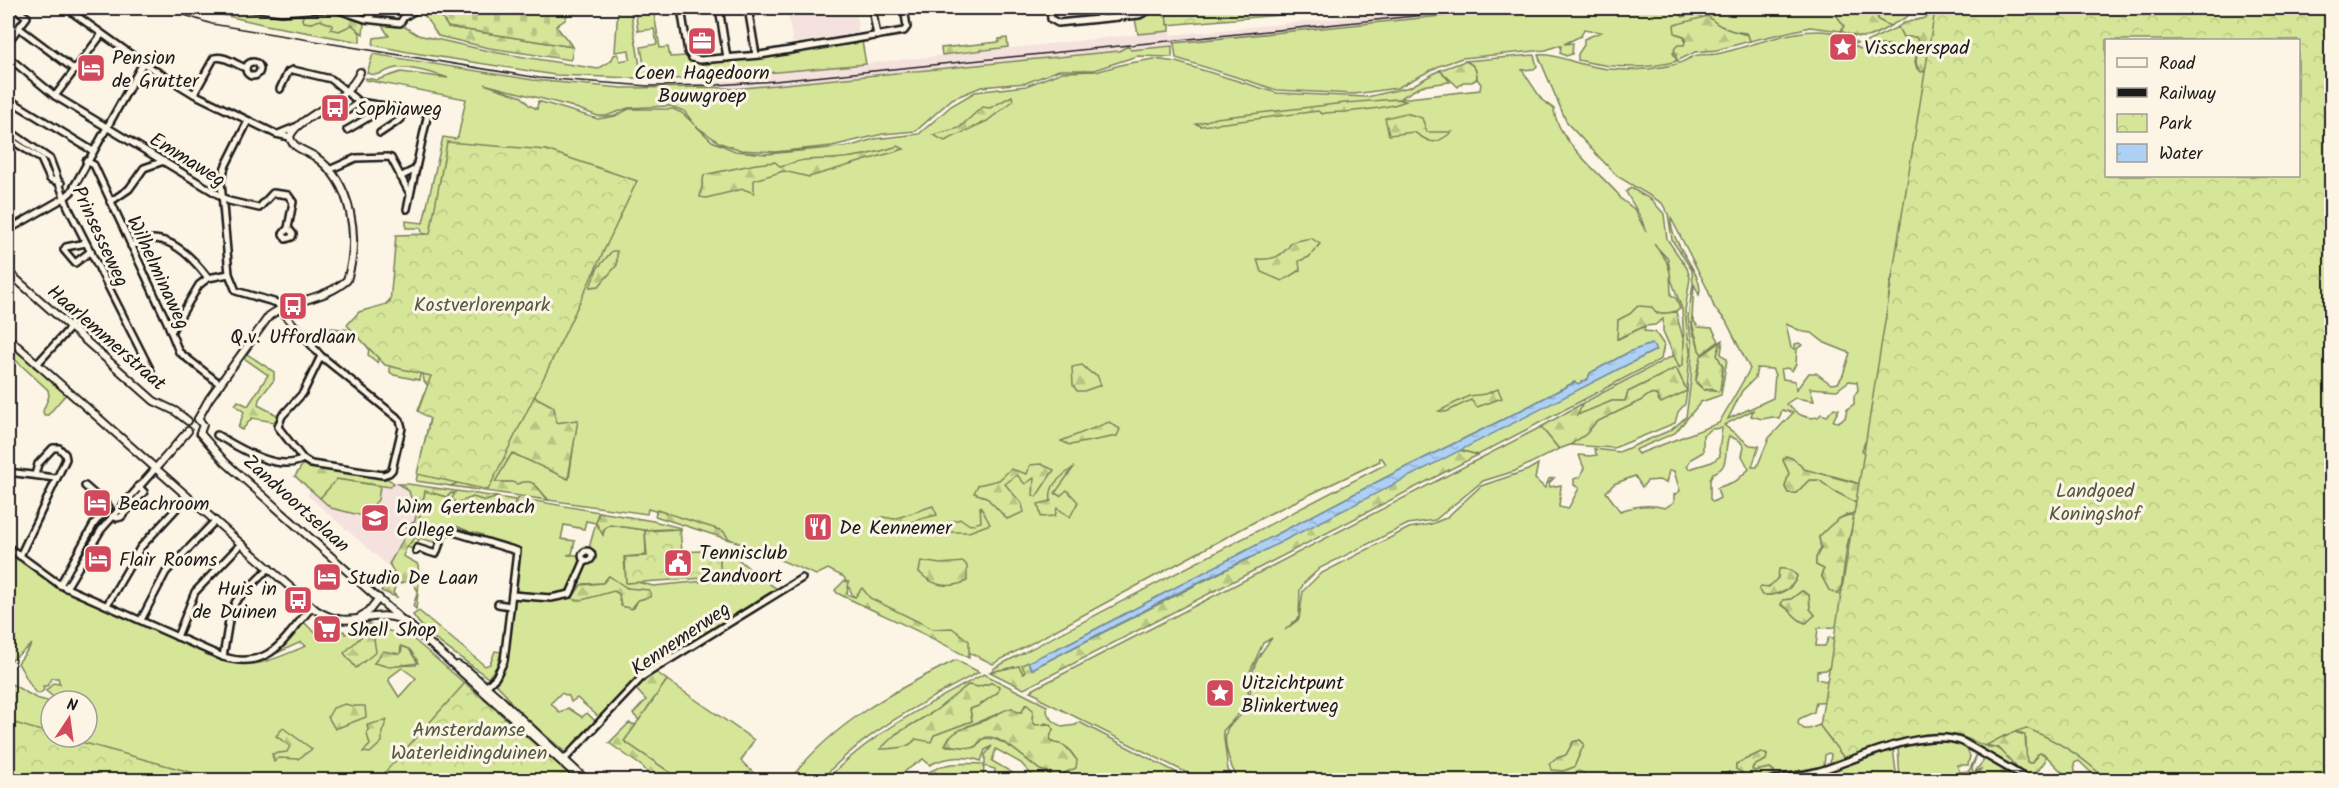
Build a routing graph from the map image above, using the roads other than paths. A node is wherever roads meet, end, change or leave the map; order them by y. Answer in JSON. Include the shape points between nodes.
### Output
{"nodes":[{"id":1,"x":14,"y":8,"type":"edge"},
{"id":2,"x":66,"y":8,"type":"edge"},
{"id":3,"x":252,"y":8,"type":"edge"},
{"id":4,"x":333,"y":8,"type":"edge"},
{"id":5,"x":372,"y":8,"type":"edge"},
{"id":6,"x":419,"y":8,"type":"edge"},
{"id":7,"x":681,"y":8,"type":"edge"},
{"id":8,"x":719,"y":8,"type":"edge"},
{"id":9,"x":748,"y":8,"type":"edge"},
{"id":10,"x":872,"y":8,"type":"edge"},
{"id":11,"x":904,"y":8,"type":"edge"},
{"id":12,"x":1050,"y":8,"type":"edge"},
{"id":13,"x":1098,"y":8,"type":"edge"},
{"id":14,"x":270,"y":9,"type":"edge"},
{"id":15,"x":1146,"y":10,"type":"edge"},
{"id":16,"x":1099,"y":18,"type":"junction"},
{"id":17,"x":370,"y":19,"type":"junction"},
{"id":18,"x":19,"y":28,"type":"junction"},
{"id":19,"x":102,"y":34,"type":"junction"},
{"id":20,"x":8,"y":36,"type":"edge"},
{"id":21,"x":877,"y":36,"type":"junction"},
{"id":22,"x":756,"y":55,"type":"junction"},
{"id":23,"x":8,"y":57,"type":"edge"},
{"id":24,"x":727,"y":58,"type":"junction"},
{"id":25,"x":143,"y":63,"type":"junction"},
{"id":26,"x":246,"y":68,"type":"dead end"},
{"id":27,"x":75,"y":70,"type":"junction"},
{"id":28,"x":360,"y":72,"type":"dead end"},
{"id":29,"x":280,"y":89,"type":"dead end"},
{"id":30,"x":347,"y":92,"type":"junction"},
{"id":31,"x":194,"y":94,"type":"junction"},
{"id":32,"x":55,"y":96,"type":"junction"},
{"id":33,"x":8,"y":99,"type":"edge"},
{"id":34,"x":359,"y":102,"type":"junction"},
{"id":35,"x":380,"y":105,"type":"junction"},
{"id":36,"x":402,"y":109,"type":"junction"},
{"id":37,"x":341,"y":115,"type":"dead end"},
{"id":38,"x":248,"y":121,"type":"junction"},
{"id":39,"x":106,"y":126,"type":"junction"},
{"id":40,"x":295,"y":127,"type":"junction"},
{"id":41,"x":8,"y":130,"type":"edge"},
{"id":42,"x":347,"y":130,"type":"dead end"},
{"id":43,"x":380,"y":133,"type":"dead end"},
{"id":44,"x":276,"y":134,"type":"junction"},
{"id":45,"x":290,"y":137,"type":"junction"},
{"id":46,"x":8,"y":138,"type":"edge"},
{"id":47,"x":93,"y":150,"type":"junction"},
{"id":48,"x":86,"y":161,"type":"junction"},
{"id":49,"x":164,"y":161,"type":"junction"},
{"id":50,"x":416,"y":169,"type":"junction"},
{"id":51,"x":329,"y":171,"type":"junction"},
{"id":52,"x":400,"y":177,"type":"junction"},
{"id":53,"x":61,"y":183,"type":"junction"},
{"id":54,"x":410,"y":194,"type":"junction"},
{"id":55,"x":221,"y":195,"type":"junction"},
{"id":56,"x":64,"y":198,"type":"junction"},
{"id":57,"x":110,"y":202,"type":"junction"},
{"id":58,"x":407,"y":209,"type":"dead end"},
{"id":59,"x":288,"y":228,"type":"dead end"},
{"id":60,"x":8,"y":230,"type":"edge"},
{"id":61,"x":86,"y":243,"type":"junction"},
{"id":62,"x":131,"y":246,"type":"junction"},
{"id":63,"x":91,"y":251,"type":"junction"},
{"id":64,"x":8,"y":272,"type":"edge"},
{"id":65,"x":229,"y":274,"type":"junction"},
{"id":66,"x":208,"y":278,"type":"junction"},
{"id":67,"x":282,"y":308,"type":"junction"},
{"id":68,"x":70,"y":328,"type":"junction"},
{"id":69,"x":171,"y":332,"type":"junction"},
{"id":70,"x":8,"y":338,"type":"edge"},
{"id":71,"x":321,"y":356,"type":"junction"},
{"id":72,"x":37,"y":364,"type":"junction"},
{"id":73,"x":151,"y":370,"type":"dead end"},
{"id":74,"x":220,"y":384,"type":"junction"},
{"id":75,"x":198,"y":419,"type":"junction"},
{"id":76,"x":188,"y":421,"type":"junction"},
{"id":77,"x":189,"y":432,"type":"junction"},
{"id":78,"x":200,"y":433,"type":"junction"},
{"id":79,"x":217,"y":435,"type":"dead end"},
{"id":80,"x":303,"y":459,"type":"junction"},
{"id":81,"x":157,"y":470,"type":"junction"},
{"id":82,"x":8,"y":472,"type":"edge"},
{"id":83,"x":35,"y":476,"type":"junction"},
{"id":84,"x":55,"y":478,"type":"junction"},
{"id":85,"x":86,"y":486,"type":"dead end"},
{"id":86,"x":187,"y":497,"type":"junction"},
{"id":87,"x":108,"y":506,"type":"junction"},
{"id":88,"x":113,"y":514,"type":"junction"},
{"id":89,"x":214,"y":521,"type":"junction"},
{"id":90,"x":94,"y":524,"type":"junction"},
{"id":91,"x":101,"y":530,"type":"junction"},
{"id":92,"x":241,"y":544,"type":"junction"},
{"id":93,"x":8,"y":547,"type":"edge"},
{"id":94,"x":416,"y":551,"type":"dead end"},
{"id":95,"x":20,"y":556,"type":"junction"},
{"id":96,"x":585,"y":560,"type":"dead end"},
{"id":97,"x":269,"y":568,"type":"junction"},
{"id":98,"x":802,"y":578,"type":"dead end"},
{"id":99,"x":63,"y":586,"type":"junction"},
{"id":100,"x":512,"y":594,"type":"junction"},
{"id":101,"x":379,"y":598,"type":"junction"},
{"id":102,"x":498,"y":604,"type":"dead end"},
{"id":103,"x":106,"y":605,"type":"junction"},
{"id":104,"x":510,"y":606,"type":"junction"},
{"id":105,"x":312,"y":607,"type":"junction"},
{"id":106,"x":401,"y":619,"type":"junction"},
{"id":107,"x":141,"y":620,"type":"junction"},
{"id":108,"x":350,"y":620,"type":"junction"},
{"id":109,"x":177,"y":637,"type":"junction"},
{"id":110,"x":223,"y":657,"type":"junction"},
{"id":111,"x":484,"y":689,"type":"junction"},
{"id":112,"x":563,"y":761,"type":"junction"},
{"id":113,"x":584,"y":780,"type":"edge"},
{"id":114,"x":1773,"y":780,"type":"edge"},
{"id":115,"x":2029,"y":780,"type":"edge"}],
"edges":[{"from":1,"to":18,"type":"street","via":[[27,17]]},
{"from":2,"to":19,"type":"street"},
{"from":3,"to":14,"type":"street"},
{"from":4,"to":14,"type":"street"},
{"from":4,"to":17,"type":"street"},
{"from":5,"to":17,"type":"main road"},
{"from":6,"to":17,"type":"street","via":[[400,23]]},
{"from":7,"to":24,"type":"street","via":[[690,56],[700,60]]},
{"from":8,"to":24,"type":"street"},
{"from":9,"to":22,"type":"street"},
{"from":10,"to":21,"type":"street"},
{"from":11,"to":21,"type":"street","via":[[906,30]]},
{"from":12,"to":16,"type":"street","via":[[1051,18],[1058,23]]},
{"from":13,"to":16,"type":"street"},
{"from":15,"to":16,"type":"street","via":[[1139,15]]},
{"from":18,"to":20,"type":"street","via":[[11,38]]},
{"from":18,"to":27,"type":"street"},
{"from":19,"to":25,"type":"street"},
{"from":19,"to":27,"type":"street"},
{"from":21,"to":22,"type":"street"},
{"from":22,"to":24,"type":"street"},
{"from":23,"to":32,"type":"street","name":"Emmaweg"},
{"from":25,"to":31,"type":"street"},
{"from":25,"to":39,"type":"street"},
{"from":26,"to":31,"type":"street","via":[[222,57],[214,58]]},
{"from":27,"to":32,"type":"street"},
{"from":28,"to":30,"type":"main road"},
{"from":29,"to":30,"type":"street","via":[[293,70],[331,79]]},
{"from":30,"to":34,"type":"street"},
{"from":30,"to":40,"type":"main road"},
{"from":31,"to":38,"type":"street"},
{"from":32,"to":39,"type":"street","name":"Emmaweg"},
{"from":33,"to":47,"type":"street"},
{"from":34,"to":35,"type":"street"},
{"from":34,"to":37,"type":"street"},
{"from":35,"to":36,"type":"street"},
{"from":35,"to":42,"type":"street","via":[[379,111]]},
{"from":36,"to":43,"type":"street","via":[[401,119]]},
{"from":36,"to":50,"type":"street","via":[[428,113]]},
{"from":38,"to":44,"type":"street"},
{"from":38,"to":55,"type":"street","via":[[225,167]]},
{"from":39,"to":47,"type":"street"},
{"from":39,"to":49,"type":"street","name":"Emmaweg"},
{"from":40,"to":44,"type":"street"},
{"from":40,"to":45,"type":"main road"},
{"from":41,"to":53,"type":"street","name":"Prinsesseweg","via":[[50,159]]},
{"from":44,"to":45,"type":"street"},
{"from":45,"to":51,"type":"main road","via":[[294,145],[316,157]]},
{"from":46,"to":53,"type":"street","via":[[41,159],[50,179]]},
{"from":47,"to":48,"type":"street"},
{"from":48,"to":56,"type":"street"},
{"from":48,"to":57,"type":"street","name":"Wilhelminaweg","via":[[94,165]]},
{"from":49,"to":55,"type":"street","name":"Emmaweg"},
{"from":49,"to":57,"type":"street","via":[[144,168],[129,189]]},
{"from":50,"to":52,"type":"street"},
{"from":50,"to":54,"type":"street"},
{"from":51,"to":52,"type":"street","via":[[356,158],[384,156],[391,158]]},
{"from":51,"to":67,"type":"main road","via":[[348,201],[352,225],[347,280],[337,288]]},
{"from":52,"to":54,"type":"street"},
{"from":53,"to":56,"type":"street","name":"Prinsesseweg"},
{"from":54,"to":58,"type":"street"},
{"from":55,"to":59,"type":"street","name":"Emmaweg","via":[[229,201],[259,208],[273,193],[288,195],[293,202]]},
{"from":55,"to":65,"type":"street"},
{"from":56,"to":60,"type":"street"},
{"from":56,"to":61,"type":"street","name":"Prinsesseweg"},
{"from":57,"to":62,"type":"street","name":"Wilhelminaweg"},
{"from":61,"to":63,"type":"street","name":"Prinsesseweg"},
{"from":61,"to":63,"type":"street","via":[[64,250],[75,263]]},
{"from":62,"to":66,"type":"street","via":[[146,240],[165,242],[196,262]]},
{"from":62,"to":69,"type":"street","name":"Wilhelminaweg"},
{"from":63,"to":73,"type":"street","name":"Prinsesseweg"},
{"from":64,"to":68,"type":"main road","name":"Haarlemmerstraat"},
{"from":65,"to":66,"type":"street"},
{"from":65,"to":67,"type":"street","via":[[236,291],[278,303]]},
{"from":66,"to":69,"type":"street","via":[[199,285]]},
{"from":67,"to":71,"type":"street"},
{"from":67,"to":74,"type":"main road","via":[[263,322]]},
{"from":68,"to":72,"type":"street"},
{"from":68,"to":76,"type":"main road","name":"Haarlemmerstraat","via":[[153,401]]},
{"from":69,"to":74,"type":"street","name":"Wilhelminaweg","via":[[181,355]]},
{"from":70,"to":72,"type":"main road"},
{"from":71,"to":80,"type":"street","via":[[303,393],[282,416],[278,427]]},
{"from":71,"to":80,"type":"street","via":[[400,420],[401,431],[390,473],[316,465]]},
{"from":72,"to":81,"type":"main road"},
{"from":74,"to":75,"type":"main road"},
{"from":75,"to":76,"type":"main road"},
{"from":75,"to":78,"type":"main road","via":[[203,425]]},
{"from":76,"to":77,"type":"main road"},
{"from":77,"to":78,"type":"main road"},
{"from":77,"to":81,"type":"main road"},
{"from":78,"to":101,"type":"main road","name":"Zandvoortselaan","via":[[225,462]]},
{"from":79,"to":80,"type":"street","via":[[265,459],[294,464]]},
{"from":81,"to":86,"type":"main road"},
{"from":81,"to":88,"type":"street"},
{"from":82,"to":83,"type":"street"},
{"from":83,"to":84,"type":"street"},
{"from":83,"to":84,"type":"street","via":[[38,464],[57,447],[66,458]]},
{"from":84,"to":95,"type":"street"},
{"from":85,"to":87,"type":"street"},
{"from":86,"to":89,"type":"main road"},
{"from":86,"to":103,"type":"street","via":[[140,548]]},
{"from":87,"to":88,"type":"street"},
{"from":87,"to":90,"type":"street"},
{"from":88,"to":91,"type":"street"},
{"from":89,"to":92,"type":"main road"},
{"from":89,"to":107,"type":"street","via":[[166,572]]},
{"from":90,"to":91,"type":"street"},
{"from":90,"to":99,"type":"street"},
{"from":91,"to":99,"type":"street"},
{"from":92,"to":97,"type":"main road"},
{"from":92,"to":109,"type":"street","via":[[195,592]]},
{"from":93,"to":95,"type":"street"},
{"from":94,"to":100,"type":"street","via":[[417,548],[436,554],[447,530],[517,551]]},
{"from":95,"to":99,"type":"street"},
{"from":96,"to":100,"type":"street","via":[[570,594],[551,598]]},
{"from":97,"to":105,"type":"main road"},
{"from":97,"to":110,"type":"street","via":[[236,601]]},
{"from":98,"to":112,"type":"street","name":"Kennemerweg","via":[[644,676]]},
{"from":99,"to":103,"type":"street"},
{"from":100,"to":104,"type":"street"},
{"from":101,"to":106,"type":"main road","name":"Zandvoortselaan"},
{"from":101,"to":108,"type":"main road","via":[[368,612]]},
{"from":102,"to":104,"type":"street"},
{"from":103,"to":107,"type":"street"},
{"from":104,"to":111,"type":"street","via":[[504,661]]},
{"from":105,"to":108,"type":"main road","via":[[334,620]]},
{"from":105,"to":110,"type":"street","via":[[265,656],[247,661]]},
{"from":106,"to":108,"type":"main road","via":[[384,616]]},
{"from":106,"to":111,"type":"main road","name":"Zandvoortselaan","via":[[450,661],[467,670]]},
{"from":107,"to":109,"type":"street"},
{"from":109,"to":110,"type":"street"},
{"from":111,"to":112,"type":"main road"},
{"from":112,"to":113,"type":"main road"},
{"from":114,"to":115,"type":"street","via":[[1820,771],[1909,741],[1941,739],[1963,742]]}]}
